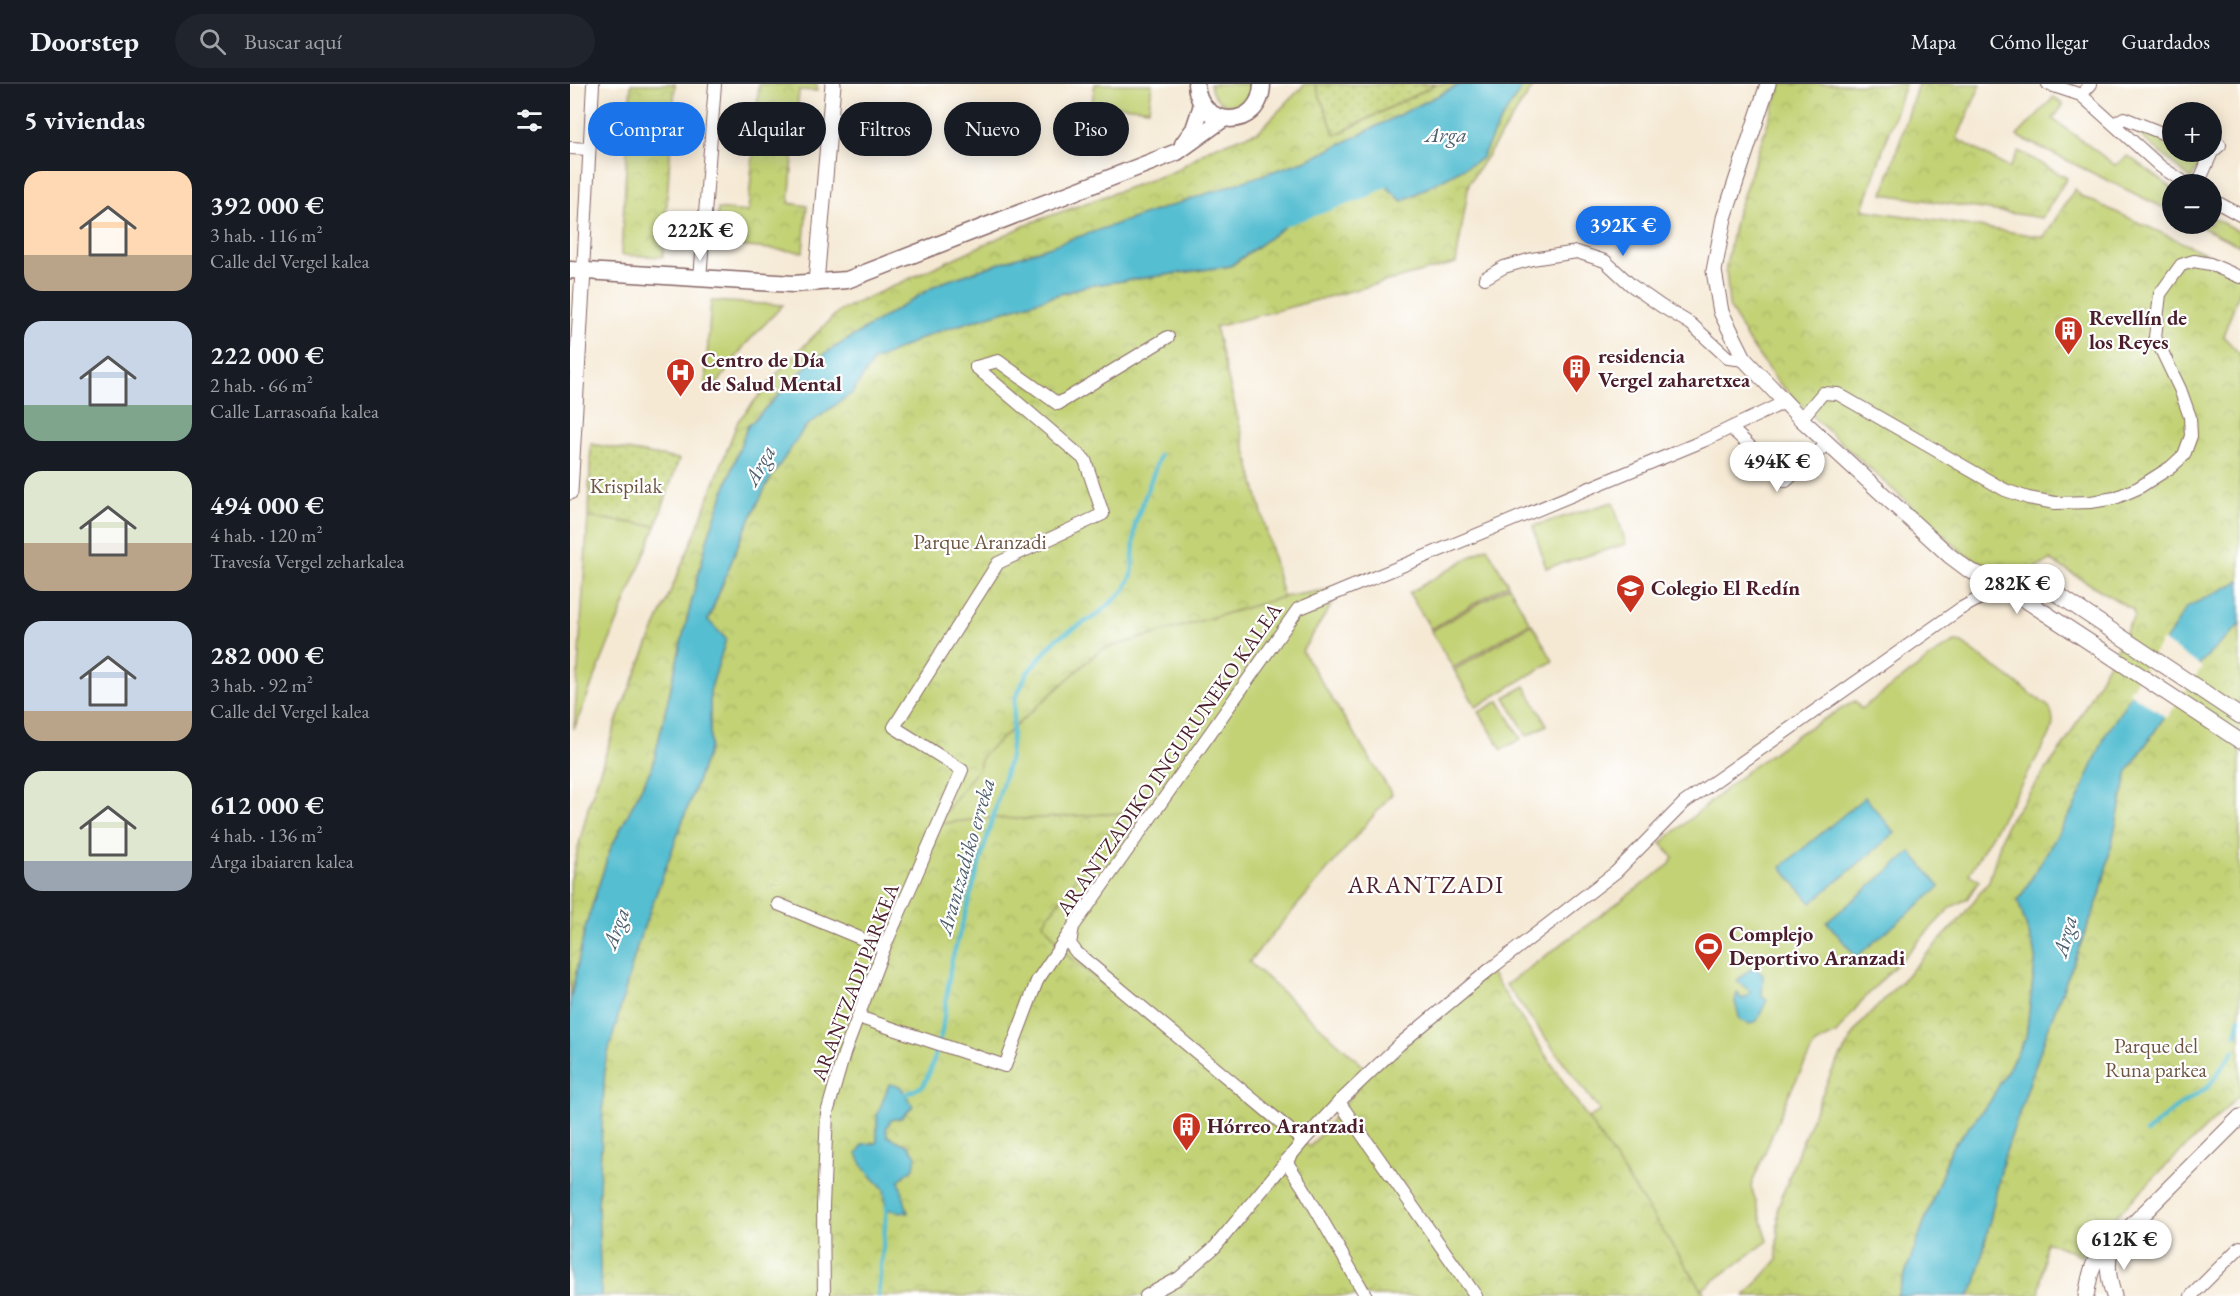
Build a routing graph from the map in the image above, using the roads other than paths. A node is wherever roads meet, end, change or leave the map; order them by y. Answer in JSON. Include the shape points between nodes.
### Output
{"nodes":[{"id":1,"x":593,"y":84,"type":"edge"},
{"id":2,"x":715,"y":84,"type":"edge"},
{"id":3,"x":833,"y":84,"type":"edge"},
{"id":4,"x":1196,"y":84,"type":"edge"},
{"id":5,"x":1768,"y":84,"type":"edge"},
{"id":6,"x":2048,"y":84,"type":"edge"},
{"id":7,"x":2091,"y":84,"type":"edge"},
{"id":8,"x":1263,"y":85,"type":"edge"},
{"id":9,"x":2081,"y":95,"type":"junction"},
{"id":10,"x":592,"y":102,"type":"edge"},
{"id":11,"x":1202,"y":105,"type":"junction"},
{"id":12,"x":1223,"y":119,"type":"junction"},
{"id":13,"x":2114,"y":124,"type":"junction"},
{"id":14,"x":2162,"y":133,"type":"edge"},
{"id":15,"x":570,"y":148,"type":"edge"},
{"id":16,"x":588,"y":149,"type":"edge"},
{"id":17,"x":1177,"y":152,"type":"junction"},
{"id":18,"x":588,"y":156,"type":"edge"},
{"id":19,"x":2172,"y":174,"type":"edge"},
{"id":20,"x":2222,"y":205,"type":"edge"},
{"id":21,"x":2240,"y":215,"type":"edge"},
{"id":22,"x":577,"y":271,"type":"edge"},
{"id":23,"x":2236,"y":276,"type":"edge"},
{"id":24,"x":1485,"y":278,"type":"dead end"},
{"id":25,"x":700,"y":279,"type":"junction"},
{"id":26,"x":816,"y":283,"type":"junction"},
{"id":27,"x":1168,"y":337,"type":"dead end"},
{"id":28,"x":1744,"y":360,"type":"junction"},
{"id":29,"x":1785,"y":402,"type":"junction"},
{"id":30,"x":1801,"y":419,"type":"junction"},
{"id":31,"x":1731,"y":428,"type":"junction"},
{"id":32,"x":1828,"y":443,"type":"junction"},
{"id":33,"x":570,"y":492,"type":"edge"},
{"id":34,"x":1995,"y":580,"type":"junction"},
{"id":35,"x":2240,"y":716,"type":"edge"},
{"id":36,"x":2240,"y":741,"type":"edge"},
{"id":37,"x":778,"y":904,"type":"dead end"},
{"id":38,"x":1072,"y":927,"type":"junction"},
{"id":39,"x":884,"y":948,"type":"junction"},
{"id":40,"x":858,"y":1017,"type":"junction"},
{"id":41,"x":1339,"y":1102,"type":"junction"},
{"id":42,"x":2240,"y":1117,"type":"edge"},
{"id":43,"x":1303,"y":1141,"type":"junction"},
{"id":44,"x":1286,"y":1161,"type":"junction"},
{"id":45,"x":2110,"y":1247,"type":"junction"},
{"id":46,"x":2240,"y":1247,"type":"edge"},
{"id":47,"x":824,"y":1296,"type":"edge"},
{"id":48,"x":1146,"y":1296,"type":"edge"},
{"id":49,"x":1366,"y":1296,"type":"edge"},
{"id":50,"x":1476,"y":1296,"type":"edge"},
{"id":51,"x":2086,"y":1296,"type":"edge"},
{"id":52,"x":2114,"y":1296,"type":"edge"},
{"id":53,"x":2190,"y":1296,"type":"edge"}],
"edges":[{"from":1,"to":10,"type":"street"},
{"from":2,"to":25,"type":"street"},
{"from":3,"to":26,"type":"street"},
{"from":4,"to":11,"type":"main road"},
{"from":5,"to":28,"type":"street","via":[[1724,218],[1714,271],[1721,312]]},
{"from":6,"to":9,"type":"street"},
{"from":7,"to":9,"type":"street"},
{"from":8,"to":12,"type":"main road","via":[[1258,102],[1247,114]]},
{"from":9,"to":13,"type":"street"},
{"from":11,"to":12,"type":"main road"},
{"from":11,"to":17,"type":"main road","via":[[1194,129]]},
{"from":12,"to":17,"type":"main road"},
{"from":13,"to":14,"type":"street","via":[[2124,118]]},
{"from":13,"to":19,"type":"street"},
{"from":15,"to":16,"type":"street"},
{"from":17,"to":26,"type":"main road","via":[[847,280]]},
{"from":18,"to":22,"type":"street"},
{"from":20,"to":21,"type":"street"},
{"from":22,"to":25,"type":"main road"},
{"from":22,"to":33,"type":"street"},
{"from":23,"to":30,"type":"street","via":[[2194,261],[2181,265],[2160,294],[2155,337],[2180,389],[2190,417],[2191,436],[2184,454],[2171,467],[2115,498],[2055,503],[2005,490],[1838,394],[1823,393]]},
{"from":24,"to":28,"type":"street","via":[[1504,267],[1532,259],[1577,252],[1605,261],[1639,290],[1691,324],[1728,358]]},
{"from":25,"to":26,"type":"main road"},
{"from":27,"to":39,"type":"street","name":"ARANTZADI PARKEA","via":[[1058,404],[998,361],[976,367],[1085,460],[1103,514],[998,563],[894,727],[962,770]]},
{"from":28,"to":29,"type":"street"},
{"from":29,"to":30,"type":"street"},
{"from":29,"to":31,"type":"street","name":"ARANTZADIKO INGURUNEKO KALEA"},
{"from":30,"to":32,"type":"street"},
{"from":31,"to":32,"type":"street","via":[[1786,482]]},
{"from":31,"to":38,"type":"street","name":"ARANTZADIKO INGURUNEKO KALEA","via":[[1298,609]]},
{"from":32,"to":34,"type":"street","via":[[1950,556],[1970,571]]},
{"from":34,"to":35,"type":"street","via":[[2036,580]]},
{"from":34,"to":36,"type":"street"},
{"from":34,"to":41,"type":"street","via":[[1980,598],[1684,803],[1616,872],[1444,1007]]},
{"from":37,"to":39,"type":"street"},
{"from":38,"to":40,"type":"street","via":[[1037,981],[1005,1066]]},
{"from":38,"to":43,"type":"street","name":"ARANTZADIKO INGURUNEKO KALEA","via":[[1070,944],[1077,953]]},
{"from":39,"to":40,"type":"street","name":"ARANTZADI PARKEA"},
{"from":40,"to":47,"type":"street","name":"ARANTZADI PARKEA","via":[[827,1113]]},
{"from":41,"to":43,"type":"street"},
{"from":41,"to":50,"type":"street"},
{"from":42,"to":45,"type":"street"},
{"from":43,"to":44,"type":"street"},
{"from":44,"to":48,"type":"street","via":[[1215,1247],[1179,1278]]},
{"from":44,"to":49,"type":"street"},
{"from":45,"to":51,"type":"street","via":[[2095,1261]]},
{"from":45,"to":52,"type":"street","via":[[2107,1266]]},
{"from":46,"to":53,"type":"street"}]}
